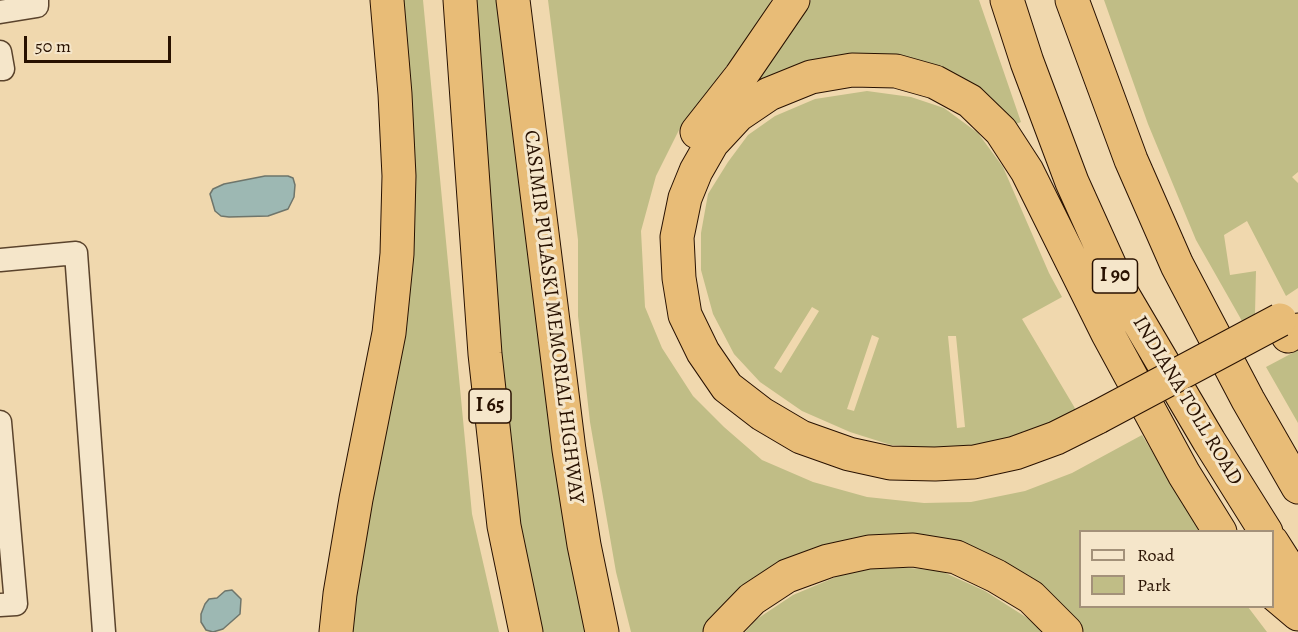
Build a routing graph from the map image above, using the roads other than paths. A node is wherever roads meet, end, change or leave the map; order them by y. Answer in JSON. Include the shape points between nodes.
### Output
{"nodes":[{"id":1,"x":37,"y":0,"type":"edge"},
{"id":2,"x":387,"y":0,"type":"edge"},
{"id":3,"x":441,"y":0,"type":"edge"},
{"id":4,"x":460,"y":0,"type":"edge"},
{"id":5,"x":513,"y":0,"type":"edge"},
{"id":6,"x":793,"y":0,"type":"edge"},
{"id":7,"x":1007,"y":0,"type":"edge"},
{"id":8,"x":1072,"y":0,"type":"edge"},
{"id":9,"x":0,"y":12,"type":"edge"},
{"id":10,"x":0,"y":52,"type":"edge"},
{"id":11,"x":0,"y":69,"type":"edge"},
{"id":12,"x":471,"y":178,"type":"junction"},
{"id":13,"x":0,"y":260,"type":"edge"},
{"id":14,"x":1291,"y":324,"type":"edge"},
{"id":15,"x":0,"y":422,"type":"edge"},
{"id":16,"x":1103,"y":425,"type":"junction"},
{"id":17,"x":1298,"y":487,"type":"edge"},
{"id":18,"x":1219,"y":530,"type":"edge"},
{"id":19,"x":1265,"y":530,"type":"edge"},
{"id":20,"x":1274,"y":545,"type":"edge"},
{"id":21,"x":1298,"y":583,"type":"edge"},
{"id":22,"x":1274,"y":594,"type":"edge"},
{"id":23,"x":0,"y":605,"type":"edge"},
{"id":24,"x":1298,"y":614,"type":"edge"},
{"id":25,"x":104,"y":632,"type":"edge"},
{"id":26,"x":336,"y":632,"type":"edge"},
{"id":27,"x":526,"y":632,"type":"edge"},
{"id":28,"x":602,"y":632,"type":"edge"},
{"id":29,"x":720,"y":632,"type":"edge"},
{"id":30,"x":1066,"y":632,"type":"edge"}],
"edges":[{"from":1,"to":9,"type":"lane","via":[[37,6]]},
{"from":2,"to":26,"type":"highway","via":[[399,176],[397,254],[389,333],[354,511]]},
{"from":3,"to":12,"type":"highway","via":[[447,69]]},
{"from":4,"to":12,"type":"highway","number":"I 65"},
{"from":5,"to":28,"type":"highway","name":"CASIMIR PULASKI MEMORIAL HIGHWAY","via":[[569,450]]},
{"from":6,"to":16,"type":"highway","via":[[696,133],[677,166],[664,202],[657,239],[667,320],[685,360],[711,398],[745,427],[789,453],[822,467],[890,483],[979,480],[1020,470],[1064,454]]},
{"from":7,"to":19,"type":"highway","name":"INDIANA TOLL ROAD","number":"I 90","via":[[1072,182],[1123,295]]},
{"from":8,"to":17,"type":"highway","via":[[1131,160],[1177,265]]},
{"from":10,"to":11,"type":"lane"},
{"from":12,"to":27,"type":"highway","number":"I 65","via":[[504,526]]},
{"from":13,"to":25,"type":"lane","via":[[76,253]]},
{"from":14,"to":16,"type":"highway"},
{"from":15,"to":23,"type":"lane","via":[[16,604]]},
{"from":16,"to":18,"type":"highway","via":[[974,462],[890,463],[801,437],[762,414],[727,387],[703,352],[686,315],[678,278],[677,237],[686,198],[712,143],[738,115],[769,94],[811,77],[852,70],[896,71],[935,82],[970,102],[1001,131],[1028,171],[1108,334],[1184,474]]},
{"from":20,"to":21,"type":"highway"},
{"from":22,"to":24,"type":"highway"},
{"from":29,"to":30,"type":"highway","via":[[752,599],[787,576],[869,552],[913,550],[956,557],[996,576],[1031,597]]}]}
